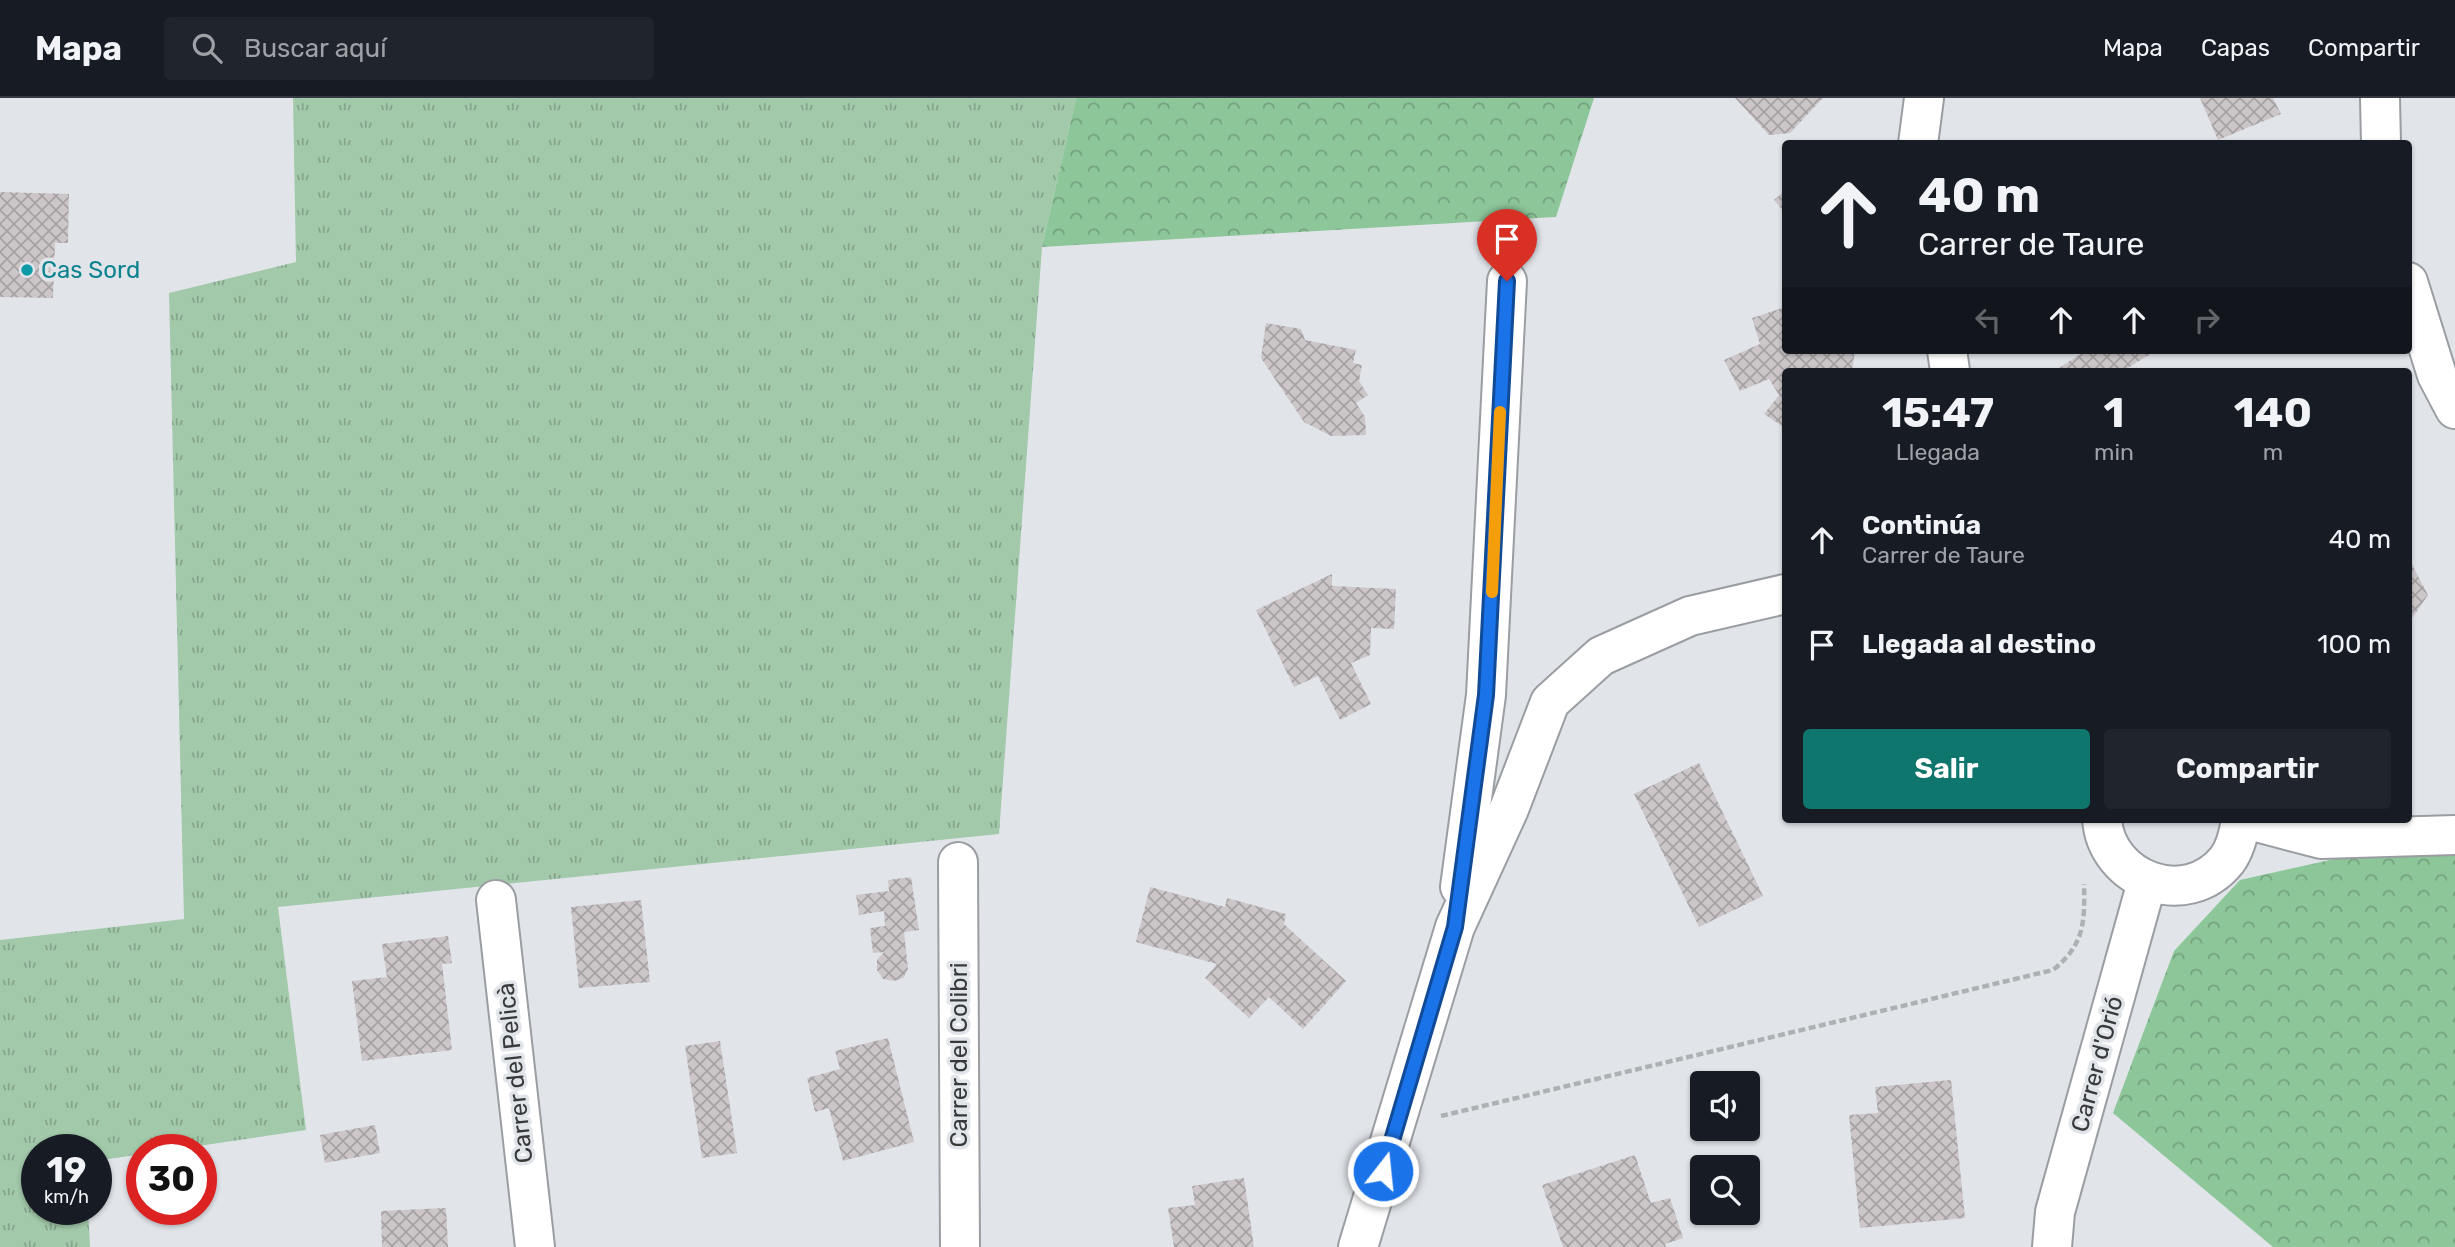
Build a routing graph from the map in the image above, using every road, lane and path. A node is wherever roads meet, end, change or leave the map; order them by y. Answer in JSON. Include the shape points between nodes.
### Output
{"nodes":[{"id":1,"x":1924,"y":98,"type":"edge"},
{"id":2,"x":2380,"y":98,"type":"edge"},
{"id":3,"x":1919,"y":140,"type":"edge"},
{"id":4,"x":2381,"y":140,"type":"edge"},
{"id":5,"x":1507,"y":281,"type":"dead end"},
{"id":6,"x":2412,"y":295,"type":"edge"},
{"id":7,"x":2455,"y":409,"type":"edge"},
{"id":8,"x":1782,"y":595,"type":"edge"},
{"id":9,"x":2242,"y":823,"type":"edge"},
{"id":10,"x":2259,"y":823,"type":"edge"},
{"id":11,"x":2455,"y":835,"type":"edge"},
{"id":12,"x":2107,"y":836,"type":"edge"},
{"id":13,"x":958,"y":862,"type":"dead end"},
{"id":14,"x":2147,"y":882,"type":"junction"},
{"id":15,"x":496,"y":900,"type":"dead end"},
{"id":16,"x":1455,"y":927,"type":"junction"},
{"id":17,"x":1395,"y":1127,"type":"junction"},
{"id":18,"x":534,"y":1247,"type":"edge"},
{"id":19,"x":960,"y":1247,"type":"edge"},
{"id":20,"x":1358,"y":1247,"type":"edge"},
{"id":21,"x":2052,"y":1247,"type":"edge"}],
"edges":[{"from":1,"to":3,"type":"street"},
{"from":2,"to":4,"type":"street"},
{"from":5,"to":16,"type":"street","via":[[1486,695]]},
{"from":6,"to":7,"type":"street","via":[[2437,375]]},
{"from":8,"to":16,"type":"street","via":[[1690,616],[1601,656],[1550,702],[1509,809]]},
{"from":9,"to":14,"type":"street","via":[[2227,860],[2211,875],[2190,884]]},
{"from":10,"to":11,"type":"street","via":[[2322,839]]},
{"from":12,"to":14,"type":"street","via":[[2127,871]]},
{"from":12,"to":17,"type":"path","via":[[2079,867],[2085,885],[2084,922],[2072,954],[2053,970]]},
{"from":13,"to":19,"type":"street","name":"Carrer del Colibri"},
{"from":14,"to":21,"type":"street","name":"Carrer d'Orió","via":[[2055,1212]]},
{"from":15,"to":18,"type":"street","name":"Carrer del Pelicà"},
{"from":16,"to":17,"type":"street"},
{"from":17,"to":20,"type":"street"}]}
